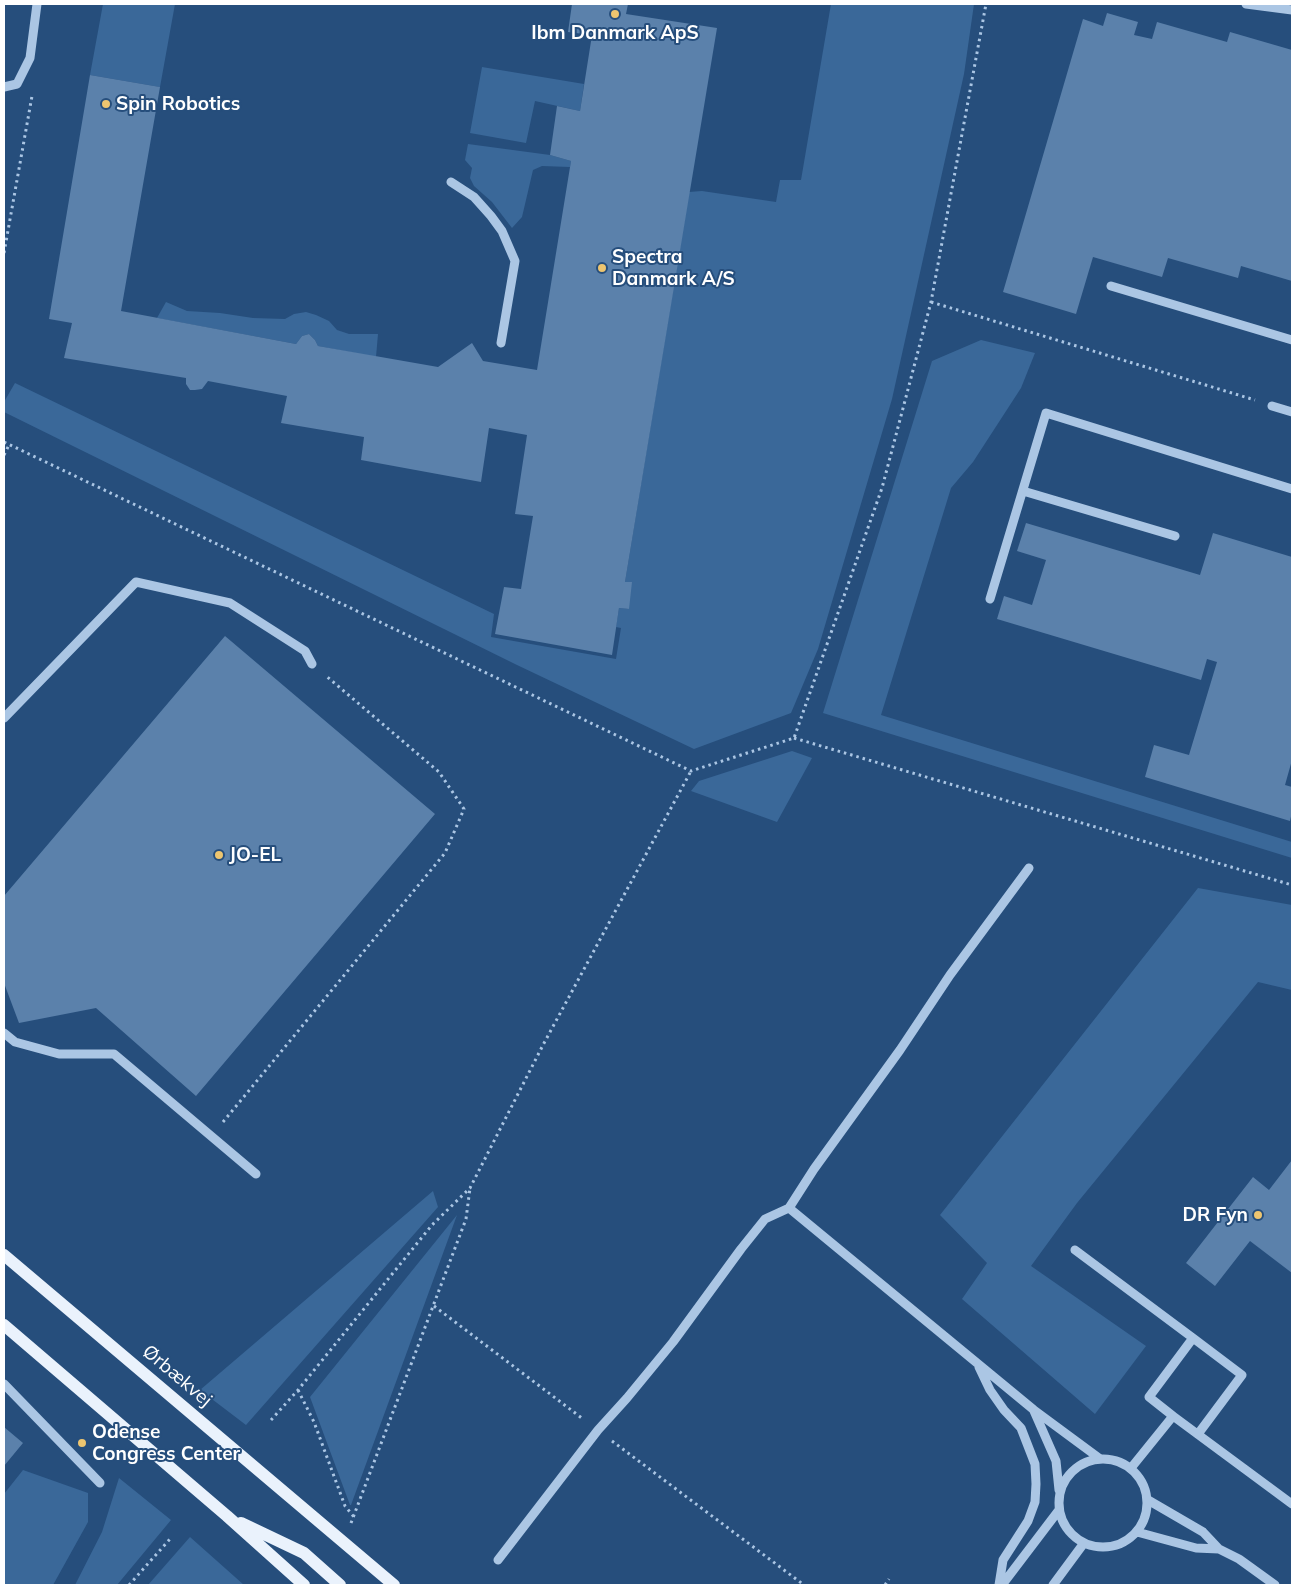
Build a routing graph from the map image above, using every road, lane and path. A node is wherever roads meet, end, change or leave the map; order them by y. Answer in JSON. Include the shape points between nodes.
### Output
{"nodes":[{"id":1,"x":37,"y":4,"type":"edge"},
{"id":2,"x":986,"y":4,"type":"edge"},
{"id":3,"x":1246,"y":4,"type":"edge"},
{"id":4,"x":1292,"y":10,"type":"edge"},
{"id":5,"x":4,"y":87,"type":"edge"},
{"id":6,"x":33,"y":92,"type":"dead end"},
{"id":7,"x":451,"y":182,"type":"dead end"},
{"id":8,"x":4,"y":253,"type":"edge"},
{"id":9,"x":1111,"y":286,"type":"dead end"},
{"id":10,"x":931,"y":302,"type":"junction"},
{"id":11,"x":1292,"y":340,"type":"edge"},
{"id":12,"x":501,"y":343,"type":"dead end"},
{"id":13,"x":1272,"y":406,"type":"joint"},
{"id":14,"x":1292,"y":412,"type":"edge"},
{"id":15,"x":4,"y":442,"type":"edge"},
{"id":16,"x":10,"y":445,"type":"junction"},
{"id":17,"x":4,"y":455,"type":"edge"},
{"id":18,"x":1292,"y":489,"type":"edge"},
{"id":19,"x":1023,"y":491,"type":"junction"},
{"id":20,"x":1175,"y":536,"type":"dead end"},
{"id":21,"x":990,"y":599,"type":"dead end"},
{"id":22,"x":312,"y":664,"type":"joint"},
{"id":23,"x":4,"y":718,"type":"edge"},
{"id":24,"x":794,"y":738,"type":"junction"},
{"id":25,"x":691,"y":771,"type":"junction"},
{"id":26,"x":1029,"y":868,"type":"dead end"},
{"id":27,"x":1292,"y":885,"type":"edge"},
{"id":28,"x":4,"y":1033,"type":"edge"},
{"id":29,"x":212,"y":1136,"type":"junction"},
{"id":30,"x":256,"y":1174,"type":"dead end"},
{"id":31,"x":470,"y":1188,"type":"junction"},
{"id":32,"x":788,"y":1208,"type":"junction"},
{"id":33,"x":1075,"y":1250,"type":"dead end"},
{"id":34,"x":4,"y":1254,"type":"edge"},
{"id":35,"x":434,"y":1306,"type":"junction"},
{"id":36,"x":4,"y":1325,"type":"edge"},
{"id":37,"x":1193,"y":1338,"type":"junction"},
{"id":38,"x":978,"y":1364,"type":"junction"},
{"id":39,"x":4,"y":1384,"type":"edge"},
{"id":40,"x":298,"y":1390,"type":"junction"},
{"id":41,"x":1034,"y":1410,"type":"junction"},
{"id":42,"x":1173,"y":1416,"type":"junction"},
{"id":43,"x":271,"y":1420,"type":"dead end"},
{"id":44,"x":598,"y":1430,"type":"junction"},
{"id":45,"x":1198,"y":1434,"type":"junction"},
{"id":46,"x":1099,"y":1458,"type":"junction"},
{"id":47,"x":1131,"y":1468,"type":"junction"},
{"id":48,"x":100,"y":1483,"type":"dead end"},
{"id":49,"x":1059,"y":1493,"type":"junction"},
{"id":50,"x":1148,"y":1500,"type":"junction"},
{"id":51,"x":1292,"y":1504,"type":"edge"},
{"id":52,"x":1059,"y":1510,"type":"junction"},
{"id":53,"x":227,"y":1516,"type":"junction"},
{"id":54,"x":354,"y":1518,"type":"junction"},
{"id":55,"x":1137,"y":1532,"type":"junction"},
{"id":56,"x":170,"y":1538,"type":"dead end"},
{"id":57,"x":341,"y":1539,"type":"junction"},
{"id":58,"x":1084,"y":1543,"type":"junction"},
{"id":59,"x":1219,"y":1549,"type":"junction"},
{"id":60,"x":498,"y":1560,"type":"dead end"},
{"id":61,"x":889,"y":1579,"type":"dead end"},
{"id":62,"x":129,"y":1585,"type":"edge"},
{"id":63,"x":304,"y":1585,"type":"edge"},
{"id":64,"x":340,"y":1585,"type":"edge"},
{"id":65,"x":394,"y":1585,"type":"edge"},
{"id":66,"x":804,"y":1585,"type":"edge"},
{"id":67,"x":884,"y":1585,"type":"edge"},
{"id":68,"x":1001,"y":1585,"type":"edge"},
{"id":69,"x":1053,"y":1585,"type":"edge"},
{"id":70,"x":1275,"y":1585,"type":"edge"}],
"edges":[{"from":1,"to":5,"type":"street","via":[[30,58],[17,84]]},
{"from":2,"to":10,"type":"path"},
{"from":3,"to":4,"type":"street"},
{"from":6,"to":8,"type":"path"},
{"from":7,"to":12,"type":"street","via":[[474,197],[491,216],[514,256]]},
{"from":9,"to":11,"type":"street"},
{"from":10,"to":13,"type":"path"},
{"from":10,"to":24,"type":"path","via":[[882,488]]},
{"from":13,"to":14,"type":"street"},
{"from":15,"to":16,"type":"path"},
{"from":16,"to":17,"type":"path"},
{"from":16,"to":25,"type":"path"},
{"from":18,"to":19,"type":"street","via":[[1046,413]]},
{"from":19,"to":20,"type":"street"},
{"from":19,"to":21,"type":"street"},
{"from":22,"to":23,"type":"street","via":[[305,651],[230,603],[136,582]]},
{"from":22,"to":29,"type":"path","via":[[439,772],[464,809],[445,852]]},
{"from":24,"to":25,"type":"path"},
{"from":24,"to":27,"type":"path"},
{"from":25,"to":31,"type":"path"},
{"from":26,"to":32,"type":"street"},
{"from":28,"to":29,"type":"street","via":[[14,1042],[59,1054],[114,1054]]},
{"from":29,"to":30,"type":"street"},
{"from":31,"to":35,"type":"path","via":[[466,1219]]},
{"from":31,"to":40,"type":"path","via":[[432,1225]]},
{"from":32,"to":38,"type":"street"},
{"from":32,"to":44,"type":"street","via":[[765,1219],[673,1342]]},
{"from":33,"to":37,"type":"street"},
{"from":34,"to":57,"type":"main road","name":"Ørbækvej"},
{"from":35,"to":44,"type":"path"},
{"from":35,"to":54,"type":"path"},
{"from":36,"to":53,"type":"main road"},
{"from":37,"to":42,"type":"street","via":[[1148,1397]]},
{"from":37,"to":45,"type":"street","via":[[1242,1374]]},
{"from":38,"to":41,"type":"street"},
{"from":38,"to":68,"type":"street","via":[[990,1390],[1021,1428],[1035,1464],[1035,1502],[1028,1521],[1003,1560]]},
{"from":39,"to":48,"type":"street"},
{"from":40,"to":43,"type":"path"},
{"from":40,"to":54,"type":"path","via":[[314,1422],[346,1506]]},
{"from":41,"to":46,"type":"street"},
{"from":41,"to":49,"type":"street","via":[[1056,1461]]},
{"from":42,"to":45,"type":"street"},
{"from":42,"to":47,"type":"street"},
{"from":44,"to":60,"type":"street"},
{"from":44,"to":66,"type":"path"},
{"from":45,"to":51,"type":"street"},
{"from":46,"to":47,"type":"street","via":[[1122,1462]]},
{"from":46,"to":49,"type":"street","via":[[1074,1469],[1064,1480]]},
{"from":47,"to":50,"type":"street","via":[[1146,1488]]},
{"from":49,"to":52,"type":"street"},
{"from":50,"to":55,"type":"street","via":[[1147,1512]]},
{"from":50,"to":59,"type":"street","via":[[1203,1532]]},
{"from":52,"to":58,"type":"street","via":[[1063,1524]]},
{"from":52,"to":68,"type":"street"},
{"from":53,"to":63,"type":"main road"},
{"from":53,"to":64,"type":"main road","via":[[304,1553]]},
{"from":54,"to":57,"type":"path"},
{"from":55,"to":58,"type":"street","via":[[1125,1542],[1112,1546]]},
{"from":55,"to":59,"type":"street","via":[[1196,1548]]},
{"from":56,"to":62,"type":"path"},
{"from":57,"to":65,"type":"main road","name":"Ørbækvej"},
{"from":58,"to":69,"type":"street"},
{"from":59,"to":70,"type":"street","via":[[1240,1559]]},
{"from":61,"to":67,"type":"path"}]}
